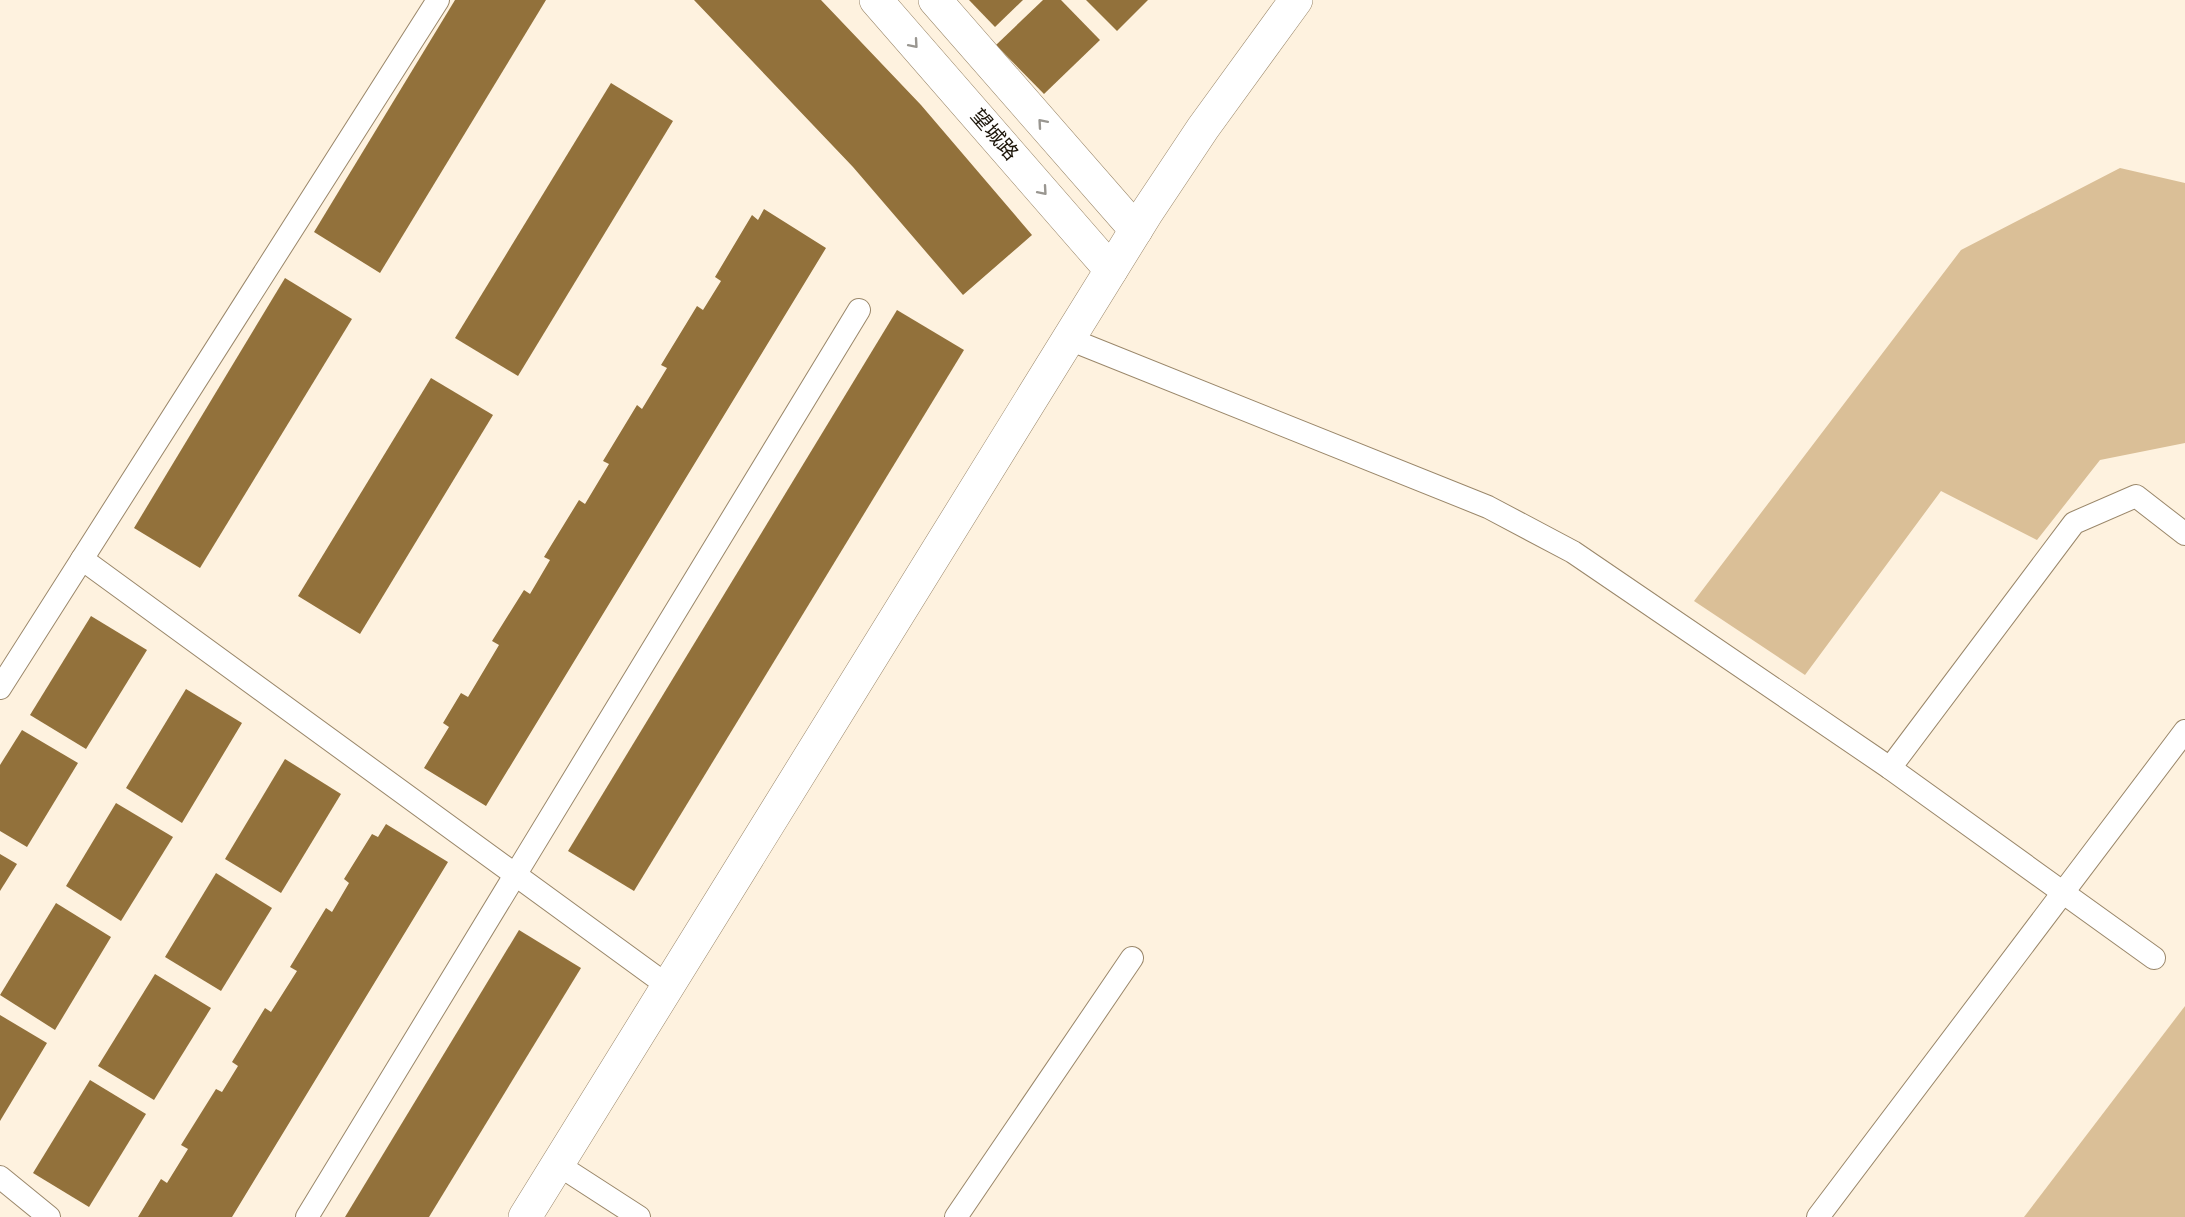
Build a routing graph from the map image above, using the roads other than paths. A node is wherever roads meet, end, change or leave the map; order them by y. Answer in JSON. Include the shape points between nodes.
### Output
{"nodes":[{"id":1,"x":438,"y":0,"type":"edge"},
{"id":2,"x":876,"y":0,"type":"edge"},
{"id":3,"x":935,"y":0,"type":"edge"},
{"id":4,"x":1296,"y":0,"type":"edge"},
{"id":5,"x":1136,"y":230,"type":"junction"},
{"id":6,"x":1111,"y":270,"type":"junction"},
{"id":7,"x":859,"y":310,"type":"dead end"},
{"id":8,"x":1069,"y":339,"type":"junction"},
{"id":9,"x":2185,"y":534,"type":"edge"},
{"id":10,"x":82,"y":559,"type":"junction"},
{"id":11,"x":0,"y":687,"type":"edge"},
{"id":12,"x":2185,"y":731,"type":"edge"},
{"id":13,"x":1890,"y":768,"type":"junction"},
{"id":14,"x":515,"y":874,"type":"junction"},
{"id":15,"x":2063,"y":892,"type":"junction"},
{"id":16,"x":1132,"y":958,"type":"dead end"},
{"id":17,"x":2154,"y":958,"type":"dead end"},
{"id":18,"x":668,"y":986,"type":"junction"},
{"id":19,"x":557,"y":1164,"type":"junction"},
{"id":20,"x":0,"y":1177,"type":"edge"},
{"id":21,"x":50,"y":1217,"type":"edge"},
{"id":22,"x":307,"y":1217,"type":"edge"},
{"id":23,"x":525,"y":1217,"type":"edge"},
{"id":24,"x":639,"y":1217,"type":"edge"},
{"id":25,"x":956,"y":1217,"type":"edge"},
{"id":26,"x":1818,"y":1217,"type":"edge"}],
"edges":[{"from":1,"to":10,"type":"lane"},
{"from":2,"to":6,"type":"main road","name":"望城路","one_way":true},
{"from":5,"to":3,"type":"main road","one_way":true},
{"from":4,"to":5,"type":"main road","via":[[1203,128]]},
{"from":5,"to":6,"type":"main road"},
{"from":6,"to":8,"type":"main road"},
{"from":7,"to":14,"type":"lane"},
{"from":8,"to":13,"type":"lane","via":[[1488,507],[1531,528],[1622,584]]},
{"from":8,"to":18,"type":"main road"},
{"from":9,"to":13,"type":"lane","via":[[2136,496],[2074,523]]},
{"from":10,"to":11,"type":"lane"},
{"from":10,"to":14,"type":"lane"},
{"from":12,"to":15,"type":"lane"},
{"from":13,"to":15,"type":"lane"},
{"from":14,"to":18,"type":"lane"},
{"from":14,"to":22,"type":"lane"},
{"from":15,"to":17,"type":"lane"},
{"from":15,"to":26,"type":"lane"},
{"from":16,"to":25,"type":"lane"},
{"from":18,"to":19,"type":"main road"},
{"from":19,"to":23,"type":"main road"},
{"from":19,"to":24,"type":"lane"},
{"from":20,"to":21,"type":"lane"}]}
